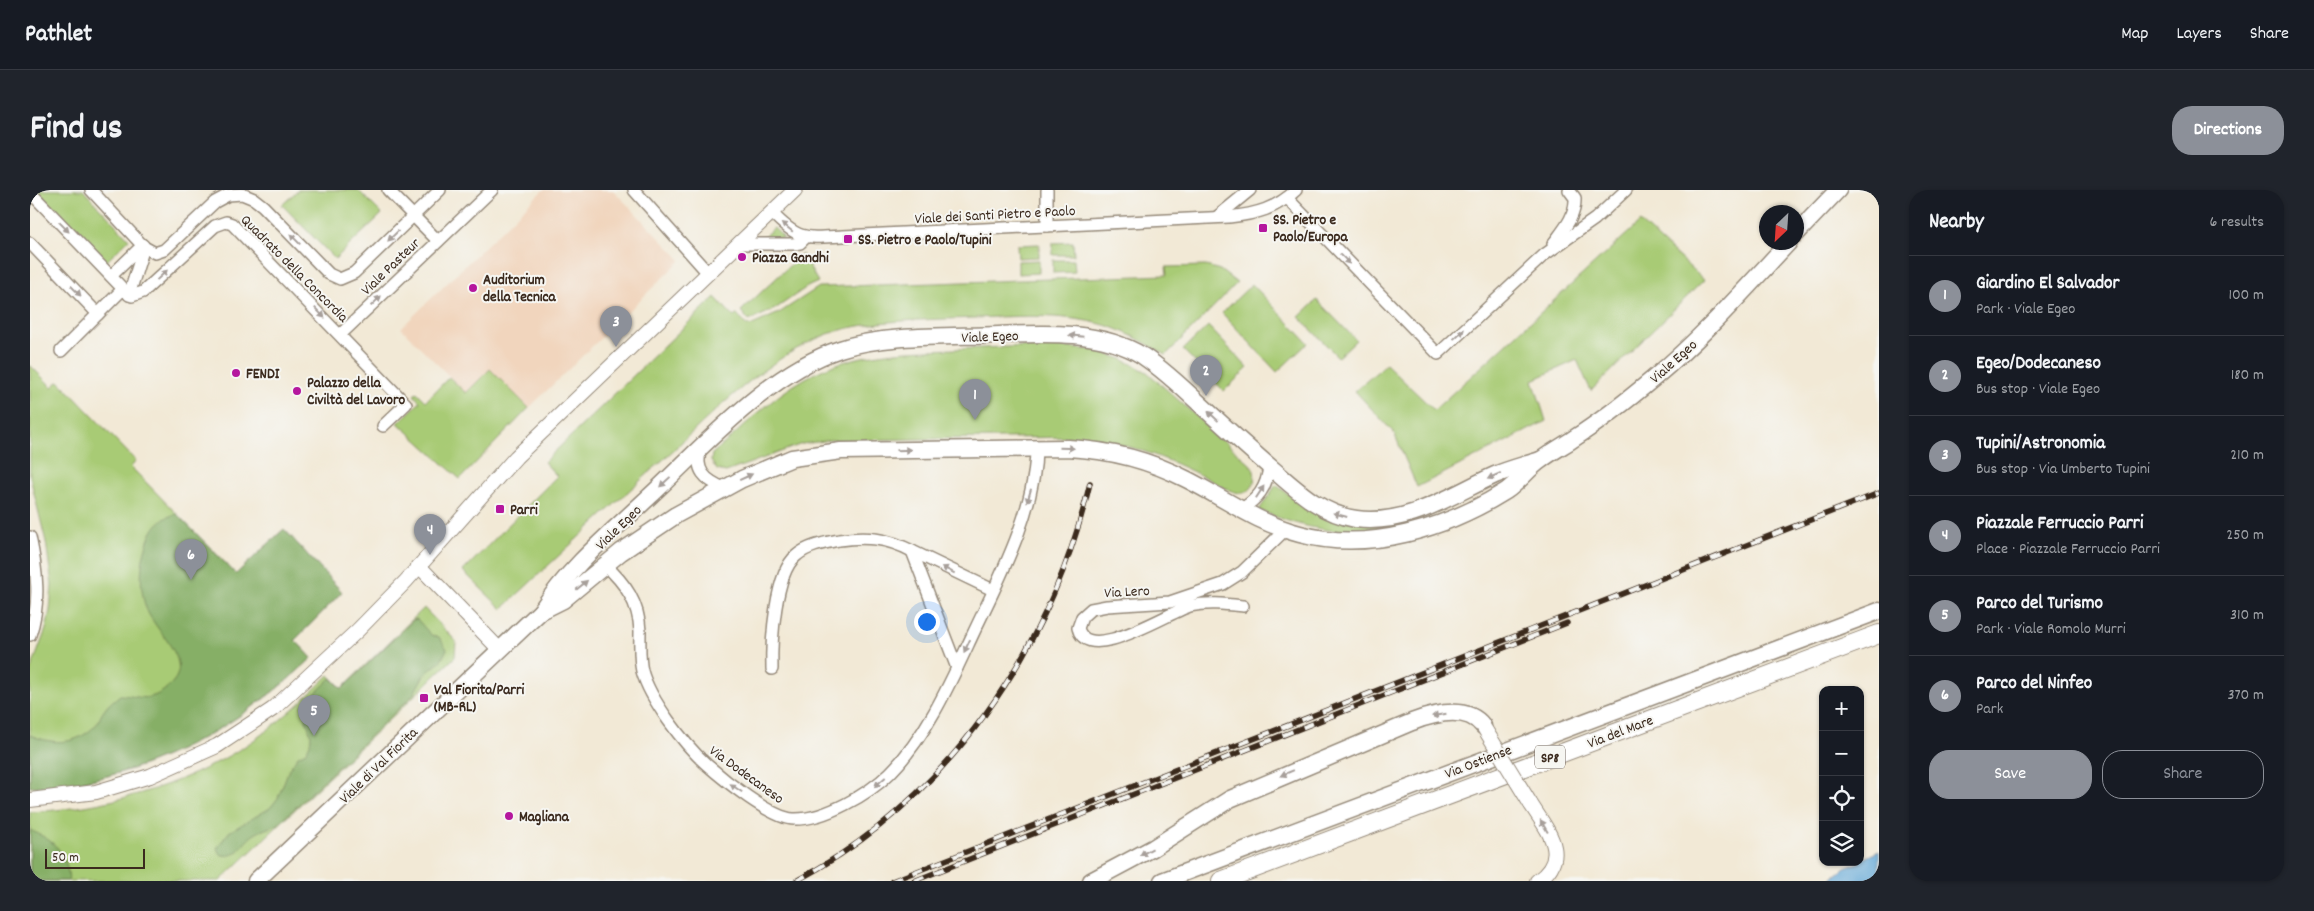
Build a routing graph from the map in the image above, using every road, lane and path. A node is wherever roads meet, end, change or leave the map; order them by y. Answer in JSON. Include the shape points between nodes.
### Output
{"nodes":[{"id":1,"x":90,"y":190,"type":"edge"},
{"id":2,"x":388,"y":190,"type":"edge"},
{"id":3,"x":440,"y":190,"type":"edge"},
{"id":4,"x":492,"y":190,"type":"edge"},
{"id":5,"x":634,"y":190,"type":"edge"},
{"id":6,"x":795,"y":190,"type":"edge"},
{"id":7,"x":1047,"y":190,"type":"edge"},
{"id":8,"x":1250,"y":190,"type":"edge"},
{"id":9,"x":1296,"y":190,"type":"edge"},
{"id":10,"x":1568,"y":190,"type":"edge"},
{"id":11,"x":1626,"y":190,"type":"edge"},
{"id":12,"x":1838,"y":190,"type":"edge"},
{"id":13,"x":30,"y":192,"type":"edge"},
{"id":14,"x":1287,"y":198,"type":"junction"},
{"id":15,"x":772,"y":213,"type":"junction"},
{"id":16,"x":413,"y":216,"type":"junction"},
{"id":17,"x":1217,"y":218,"type":"junction"},
{"id":18,"x":1047,"y":226,"type":"junction"},
{"id":19,"x":1804,"y":226,"type":"edge"},
{"id":20,"x":805,"y":238,"type":"junction"},
{"id":21,"x":438,"y":241,"type":"junction"},
{"id":22,"x":30,"y":242,"type":"edge"},
{"id":23,"x":740,"y":244,"type":"junction"},
{"id":24,"x":144,"y":246,"type":"junction"},
{"id":25,"x":1782,"y":250,"type":"edge"},
{"id":26,"x":1544,"y":255,"type":"junction"},
{"id":27,"x":329,"y":274,"type":"joint"},
{"id":28,"x":111,"y":276,"type":"junction"},
{"id":29,"x":704,"y":276,"type":"junction"},
{"id":30,"x":126,"y":292,"type":"junction"},
{"id":31,"x":98,"y":314,"type":"junction"},
{"id":32,"x":341,"y":334,"type":"junction"},
{"id":33,"x":61,"y":351,"type":"dead end"},
{"id":34,"x":384,"y":426,"type":"dead end"},
{"id":35,"x":1036,"y":448,"type":"junction"},
{"id":36,"x":701,"y":449,"type":"junction"},
{"id":37,"x":1540,"y":460,"type":"junction"},
{"id":38,"x":1269,"y":466,"type":"junction"},
{"id":39,"x":724,"y":488,"type":"junction"},
{"id":40,"x":1240,"y":510,"type":"junction"},
{"id":41,"x":1285,"y":530,"type":"junction"},
{"id":42,"x":30,"y":537,"type":"edge"},
{"id":43,"x":912,"y":551,"type":"junction"},
{"id":44,"x":605,"y":565,"type":"junction"},
{"id":45,"x":419,"y":566,"type":"junction"},
{"id":46,"x":993,"y":590,"type":"junction"},
{"id":47,"x":1243,"y":606,"type":"dead end"},
{"id":48,"x":541,"y":611,"type":"junction"},
{"id":49,"x":1879,"y":611,"type":"edge"},
{"id":50,"x":1879,"y":634,"type":"edge"},
{"id":51,"x":30,"y":635,"type":"edge"},
{"id":52,"x":499,"y":649,"type":"junction"},
{"id":53,"x":772,"y":668,"type":"dead end"},
{"id":54,"x":957,"y":668,"type":"junction"},
{"id":55,"x":1483,"y":726,"type":"joint"},
{"id":56,"x":30,"y":800,"type":"edge"},
{"id":57,"x":256,"y":881,"type":"edge"},
{"id":58,"x":1091,"y":881,"type":"edge"},
{"id":59,"x":1162,"y":881,"type":"edge"},
{"id":60,"x":1221,"y":881,"type":"edge"},
{"id":61,"x":1537,"y":881,"type":"edge"}],
"edges":[{"from":1,"to":24,"type":"street"},
{"from":2,"to":16,"type":"street"},
{"from":3,"to":16,"type":"street","name":"Viale Pasteur"},
{"from":4,"to":21,"type":"street","name":"Viale Pasteur"},
{"from":5,"to":29,"type":"street"},
{"from":6,"to":15,"type":"street"},
{"from":7,"to":18,"type":"street"},
{"from":8,"to":17,"type":"street"},
{"from":9,"to":14,"type":"street","name":"Viale dei Santi Pietro e Paolo"},
{"from":10,"to":26,"type":"street","via":[[1575,198],[1572,217]]},
{"from":11,"to":26,"type":"street","via":[[1595,219]]},
{"from":12,"to":19,"type":"main road"},
{"from":13,"to":28,"type":"street","one_way":true},
{"from":14,"to":17,"type":"street","name":"Viale dei Santi Pietro e Paolo","via":[[1258,213]]},
{"from":14,"to":26,"type":"street","one_way":true,"via":[[1438,354]]},
{"from":20,"to":15,"type":"street","one_way":true,"via":[[786,228]]},
{"from":15,"to":23,"type":"street"},
{"from":16,"to":21,"type":"street","name":"Viale Pasteur"},
{"from":16,"to":27,"type":"street","name":"Viale Pasteur","one_way":true,"via":[[349,276],[340,279]]},
{"from":17,"to":18,"type":"street","name":"Viale dei Santi Pietro e Paolo"},
{"from":18,"to":20,"type":"street","name":"Viale dei Santi Pietro e Paolo"},
{"from":20,"to":23,"type":"street","via":[[793,244]]},
{"from":32,"to":21,"type":"street","name":"Viale Pasteur","one_way":true},
{"from":22,"to":31,"type":"street","one_way":true},
{"from":23,"to":29,"type":"street"},
{"from":27,"to":24,"type":"street","name":"Quadrato della Concordia","one_way":true,"via":[[263,206],[242,194],[228,195],[214,202],[161,252],[153,253]]},
{"from":24,"to":28,"type":"street"},
{"from":24,"to":30,"type":"street","name":"Quadrato della Concordia"},
{"from":25,"to":37,"type":"main road","name":"Viale Egeo","via":[[1718,318],[1658,375],[1607,416]]},
{"from":28,"to":30,"type":"street"},
{"from":29,"to":45,"type":"street","via":[[503,470]]},
{"from":30,"to":31,"type":"street","name":"Quadrato della Concordia"},
{"from":30,"to":32,"type":"street","name":"Quadrato della Concordia","one_way":true,"via":[[135,296],[141,294],[211,229],[229,222]]},
{"from":31,"to":33,"type":"street","name":"Quadrato della Concordia"},
{"from":32,"to":34,"type":"street","name":"Quadrato della Concordia","via":[[406,404]]},
{"from":39,"to":35,"type":"main road","name":"Viale Egeo","one_way":true,"via":[[792,458],[814,454]]},
{"from":35,"to":40,"type":"main road","name":"Viale Egeo","one_way":true,"via":[[1086,449],[1137,460],[1184,478]]},
{"from":35,"to":46,"type":"street","name":"Via Dodecaneso","one_way":true,"via":[[1035,472],[1028,499]]},
{"from":38,"to":36,"type":"main road","name":"Viale Egeo","one_way":true,"via":[[1172,378],[1145,358],[1106,341],[1062,335],[872,342],[838,350],[772,386]]},
{"from":36,"to":39,"type":"street","via":[[698,464],[701,473]]},
{"from":36,"to":48,"type":"main road","name":"Viale Egeo","one_way":true,"via":[[569,573]]},
{"from":37,"to":38,"type":"main road","name":"Viale Egeo","one_way":true,"via":[[1500,473],[1418,511],[1372,519],[1351,518],[1325,509],[1300,493]]},
{"from":37,"to":41,"type":"main road","name":"Viale Egeo","via":[[1505,491],[1418,530],[1392,537],[1354,540],[1314,538]]},
{"from":40,"to":38,"type":"street","one_way":true,"via":[[1262,491]]},
{"from":39,"to":44,"type":"main road","name":"Viale Egeo","via":[[644,535]]},
{"from":40,"to":41,"type":"main road","name":"Viale Egeo"},
{"from":41,"to":47,"type":"street","name":"Via Lero","via":[[1242,572],[1223,584],[1164,603],[1091,609],[1082,617],[1078,628],[1083,638],[1101,643],[1188,607],[1215,603]]},
{"from":42,"to":51,"type":"street","via":[[37,584],[36,613]]},
{"from":46,"to":43,"type":"street","one_way":true},
{"from":43,"to":53,"type":"street","via":[[888,540],[859,537],[817,545],[796,556],[787,566],[781,584],[772,632]]},
{"from":43,"to":54,"type":"street"},
{"from":48,"to":44,"type":"main road","name":"Viale Egeo","one_way":true,"via":[[563,600]]},
{"from":54,"to":44,"type":"street","name":"Via Dodecaneso","one_way":true,"via":[[910,749],[882,780],[860,797],[824,812],[799,819],[782,817],[718,774],[678,733],[642,672],[639,622],[632,599],[621,580]]},
{"from":45,"to":52,"type":"street"},
{"from":45,"to":56,"type":"street","via":[[320,667],[273,709],[246,728],[170,768],[128,783],[96,792]]},
{"from":46,"to":54,"type":"street","name":"Via Dodecaneso","one_way":true},
{"from":48,"to":52,"type":"main road","name":"Viale Egeo"},
{"from":49,"to":59,"type":"main road","name":"Via Ostiense"},
{"from":50,"to":60,"type":"main road","name":"Via del Mare","number":"SP8"},
{"from":52,"to":57,"type":"main road","name":"Viale di Val Fiorita"},
{"from":55,"to":58,"type":"main road","one_way":true,"via":[[1470,716],[1458,713],[1412,722],[1230,799],[1153,848]]},
{"from":61,"to":55,"type":"street","one_way":true,"bridge":true,"via":[[1553,864],[1556,850]]}]}
